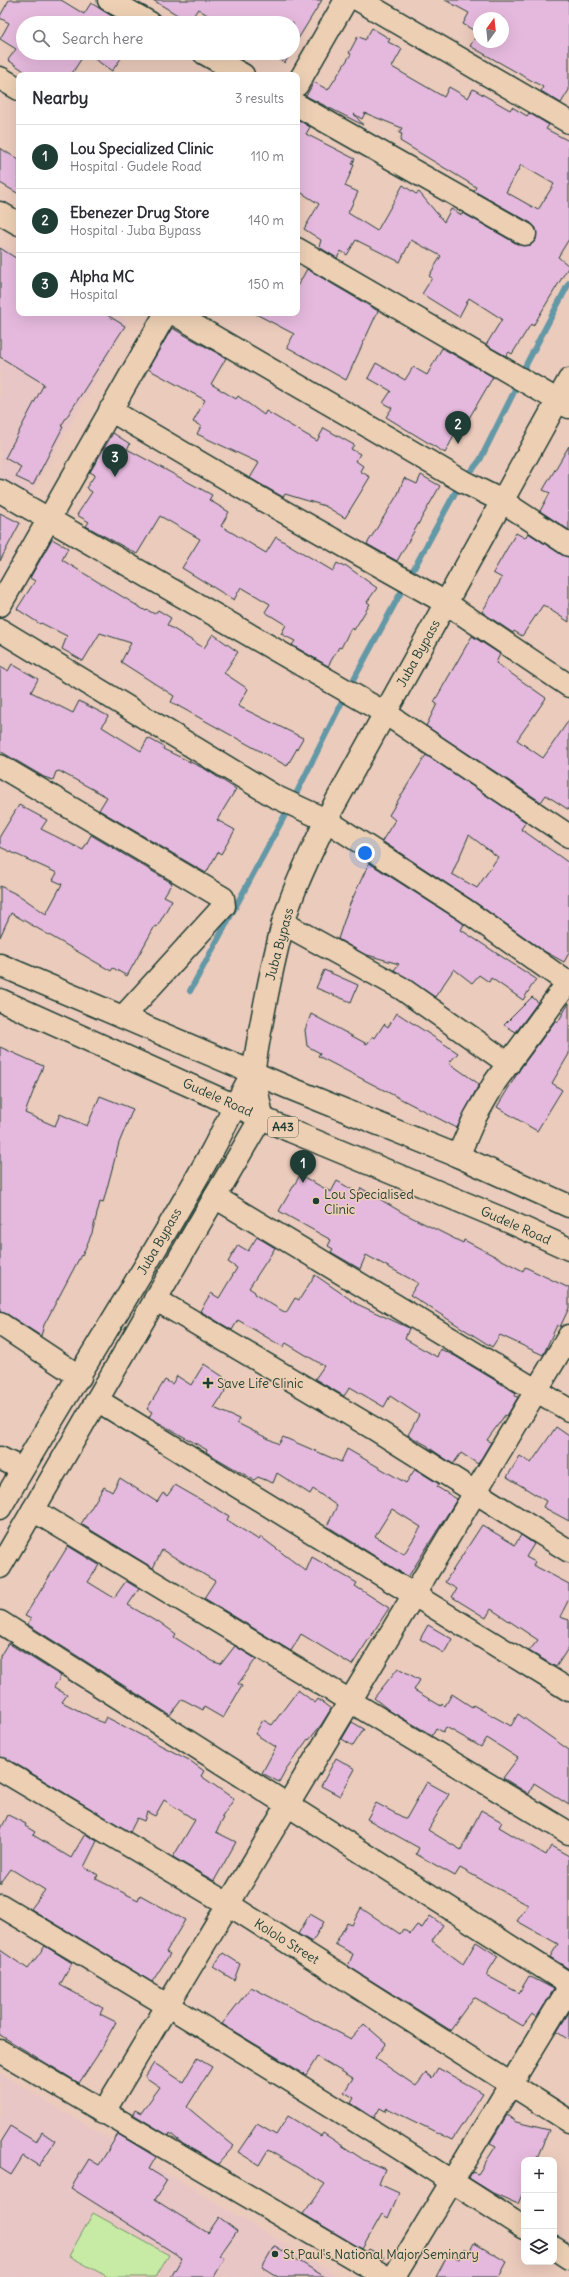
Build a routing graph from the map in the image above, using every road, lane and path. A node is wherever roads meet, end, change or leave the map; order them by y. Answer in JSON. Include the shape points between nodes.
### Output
{"nodes":[{"id":1,"x":109,"y":0,"type":"edge"},
{"id":2,"x":346,"y":0,"type":"edge"},
{"id":3,"x":359,"y":0,"type":"edge"},
{"id":4,"x":138,"y":16,"type":"edge"},
{"id":5,"x":216,"y":60,"type":"edge"},
{"id":6,"x":238,"y":72,"type":"edge"},
{"id":7,"x":0,"y":78,"type":"edge"},
{"id":8,"x":300,"y":80,"type":"edge"},
{"id":9,"x":16,"y":87,"type":"edge"},
{"id":10,"x":300,"y":107,"type":"edge"},
{"id":11,"x":569,"y":122,"type":"edge"},
{"id":12,"x":0,"y":213,"type":"edge"},
{"id":13,"x":16,"y":222,"type":"edge"},
{"id":14,"x":525,"y":234,"type":"dead end"},
{"id":15,"x":300,"y":251,"type":"edge"},
{"id":16,"x":164,"y":316,"type":"edge"},
{"id":17,"x":178,"y":316,"type":"edge"},
{"id":18,"x":569,"y":380,"type":"edge"},
{"id":19,"x":563,"y":404,"type":"edge"},
{"id":20,"x":110,"y":410,"type":"junction"},
{"id":21,"x":0,"y":491,"type":"edge"},
{"id":22,"x":502,"y":501,"type":"junction"},
{"id":23,"x":49,"y":519,"type":"junction"},
{"id":24,"x":569,"y":545,"type":"edge"},
{"id":25,"x":446,"y":603,"type":"junction"},
{"id":26,"x":0,"y":605,"type":"edge"},
{"id":27,"x":0,"y":630,"type":"edge"},
{"id":28,"x":569,"y":686,"type":"edge"},
{"id":29,"x":385,"y":713,"type":"junction"},
{"id":30,"x":0,"y":766,"type":"edge"},
{"id":31,"x":326,"y":820,"type":"junction"},
{"id":32,"x":569,"y":836,"type":"edge"},
{"id":33,"x":284,"y":923,"type":"junction"},
{"id":34,"x":0,"y":965,"type":"edge"},
{"id":35,"x":568,"y":982,"type":"edge"},
{"id":36,"x":0,"y":1000,"type":"edge"},
{"id":37,"x":123,"y":1017,"type":"junction"},
{"id":38,"x":509,"y":1064,"type":"junction"},
{"id":39,"x":252,"y":1073,"type":"junction"},
{"id":40,"x":234,"y":1104,"type":"junction"},
{"id":41,"x":262,"y":1116,"type":"junction"},
{"id":42,"x":458,"y":1156,"type":"junction"},
{"id":43,"x":215,"y":1197,"type":"junction"},
{"id":44,"x":569,"y":1206,"type":"edge"},
{"id":45,"x":569,"y":1250,"type":"edge"},
{"id":46,"x":155,"y":1300,"type":"junction"},
{"id":47,"x":0,"y":1324,"type":"edge"},
{"id":48,"x":569,"y":1336,"type":"edge"},
{"id":49,"x":80,"y":1377,"type":"junction"},
{"id":50,"x":536,"y":1390,"type":"junction"},
{"id":51,"x":97,"y":1400,"type":"junction"},
{"id":52,"x":569,"y":1410,"type":"edge"},
{"id":53,"x":0,"y":1458,"type":"edge"},
{"id":54,"x":22,"y":1469,"type":"junction"},
{"id":55,"x":476,"y":1492,"type":"junction"},
{"id":56,"x":0,"y":1508,"type":"edge"},
{"id":57,"x":33,"y":1510,"type":"junction"},
{"id":58,"x":569,"y":1551,"type":"edge"},
{"id":59,"x":0,"y":1567,"type":"edge"},
{"id":60,"x":414,"y":1594,"type":"junction"},
{"id":61,"x":0,"y":1622,"type":"edge"},
{"id":62,"x":569,"y":1690,"type":"edge"},
{"id":63,"x":350,"y":1701,"type":"junction"},
{"id":64,"x":0,"y":1769,"type":"edge"},
{"id":65,"x":288,"y":1805,"type":"junction"},
{"id":66,"x":569,"y":1833,"type":"edge"},
{"id":67,"x":228,"y":1904,"type":"junction"},
{"id":68,"x":0,"y":1905,"type":"edge"},
{"id":69,"x":569,"y":1984,"type":"edge"},
{"id":70,"x":569,"y":1988,"type":"edge"},
{"id":71,"x":168,"y":2005,"type":"junction"},
{"id":72,"x":0,"y":2051,"type":"edge"},
{"id":73,"x":510,"y":2083,"type":"junction"},
{"id":74,"x":104,"y":2113,"type":"junction"},
{"id":75,"x":569,"y":2121,"type":"edge"},
{"id":76,"x":451,"y":2180,"type":"junction"},
{"id":77,"x":521,"y":2226,"type":"edge"},
{"id":78,"x":557,"y":2250,"type":"edge"},
{"id":79,"x":569,"y":2258,"type":"edge"},
{"id":80,"x":386,"y":2277,"type":"edge"},
{"id":81,"x":394,"y":2277,"type":"edge"}],
"edges":[{"from":1,"to":4,"type":"main road"},
{"from":2,"to":8,"type":"main road"},
{"from":3,"to":11,"type":"main road"},
{"from":5,"to":6,"type":"main road"},
{"from":7,"to":9,"type":"main road"},
{"from":10,"to":14,"type":"main road"},
{"from":12,"to":13,"type":"main road"},
{"from":15,"to":19,"type":"main road"},
{"from":16,"to":20,"type":"main road"},
{"from":17,"to":22,"type":"main road","via":[[464,482]]},
{"from":18,"to":19,"type":"main road","name":"Juba Bypass"},
{"from":19,"to":22,"type":"main road","name":"Juba Bypass"},
{"from":20,"to":23,"type":"main road"},
{"from":20,"to":25,"type":"main road"},
{"from":21,"to":23,"type":"main road"},
{"from":22,"to":24,"type":"main road"},
{"from":22,"to":25,"type":"main road","name":"Juba Bypass"},
{"from":23,"to":26,"type":"main road"},
{"from":23,"to":29,"type":"main road"},
{"from":25,"to":28,"type":"main road"},
{"from":25,"to":29,"type":"main road","name":"Juba Bypass"},
{"from":27,"to":31,"type":"main road","via":[[274,796]]},
{"from":29,"to":31,"type":"main road","name":"Juba Bypass"},
{"from":29,"to":32,"type":"main road"},
{"from":30,"to":37,"type":"main road","via":[[223,898],[224,906]]},
{"from":31,"to":33,"type":"main road","name":"Juba Bypass","via":[[293,895]]},
{"from":31,"to":35,"type":"main road","via":[[465,910]]},
{"from":33,"to":38,"type":"main road","via":[[401,988]]},
{"from":33,"to":39,"type":"main road","name":"Juba Bypass","via":[[267,991]]},
{"from":34,"to":37,"type":"main road"},
{"from":35,"to":38,"type":"main road"},
{"from":36,"to":40,"type":"main road","name":"Gudele Road","number":"A43"},
{"from":37,"to":39,"type":"main road"},
{"from":38,"to":42,"type":"main road","via":[[495,1082],[475,1117]]},
{"from":39,"to":40,"type":"main road","name":"Juba Bypass"},
{"from":39,"to":41,"type":"main road"},
{"from":39,"to":42,"type":"main road"},
{"from":40,"to":41,"type":"main road","name":"Gudele Road","number":"A43"},
{"from":40,"to":49,"type":"main road","name":"Juba Bypass","via":[[212,1149]]},
{"from":41,"to":43,"type":"main road","name":"Juba Bypass"},
{"from":41,"to":45,"type":"main road","name":"Gudele Road","number":"A43","via":[[298,1134],[510,1222]]},
{"from":42,"to":44,"type":"main road"},
{"from":43,"to":46,"type":"main road","name":"Juba Bypass"},
{"from":43,"to":50,"type":"main road"},
{"from":46,"to":51,"type":"main road","name":"Juba Bypass"},
{"from":46,"to":55,"type":"main road","via":[[373,1428]]},
{"from":47,"to":49,"type":"main road"},
{"from":48,"to":50,"type":"main road"},
{"from":49,"to":54,"type":"main road","name":"Juba Bypass"},
{"from":50,"to":52,"type":"main road"},
{"from":50,"to":55,"type":"main road"},
{"from":51,"to":57,"type":"main road","name":"Juba Bypass"},
{"from":51,"to":60,"type":"main road"},
{"from":53,"to":54,"type":"main road"},
{"from":54,"to":56,"type":"main road","name":"Juba Bypass"},
{"from":55,"to":58,"type":"main road"},
{"from":55,"to":60,"type":"main road"},
{"from":57,"to":59,"type":"main road","name":"Juba Bypass"},
{"from":57,"to":63,"type":"main road"},
{"from":60,"to":62,"type":"main road"},
{"from":60,"to":63,"type":"main road"},
{"from":61,"to":65,"type":"main road"},
{"from":63,"to":65,"type":"main road"},
{"from":63,"to":66,"type":"main road"},
{"from":64,"to":67,"type":"main road","name":"Kololo Street"},
{"from":65,"to":67,"type":"main road"},
{"from":65,"to":69,"type":"main road"},
{"from":67,"to":71,"type":"main road"},
{"from":67,"to":73,"type":"main road","name":"Kololo Street"},
{"from":68,"to":71,"type":"main road"},
{"from":70,"to":73,"type":"main road"},
{"from":71,"to":74,"type":"main road"},
{"from":71,"to":76,"type":"main road"},
{"from":72,"to":74,"type":"main road"},
{"from":73,"to":75,"type":"main road","name":"Kololo Street"},
{"from":73,"to":76,"type":"main road"},
{"from":74,"to":80,"type":"main road"},
{"from":76,"to":77,"type":"main road"},
{"from":76,"to":81,"type":"main road"},
{"from":78,"to":79,"type":"main road"}]}
